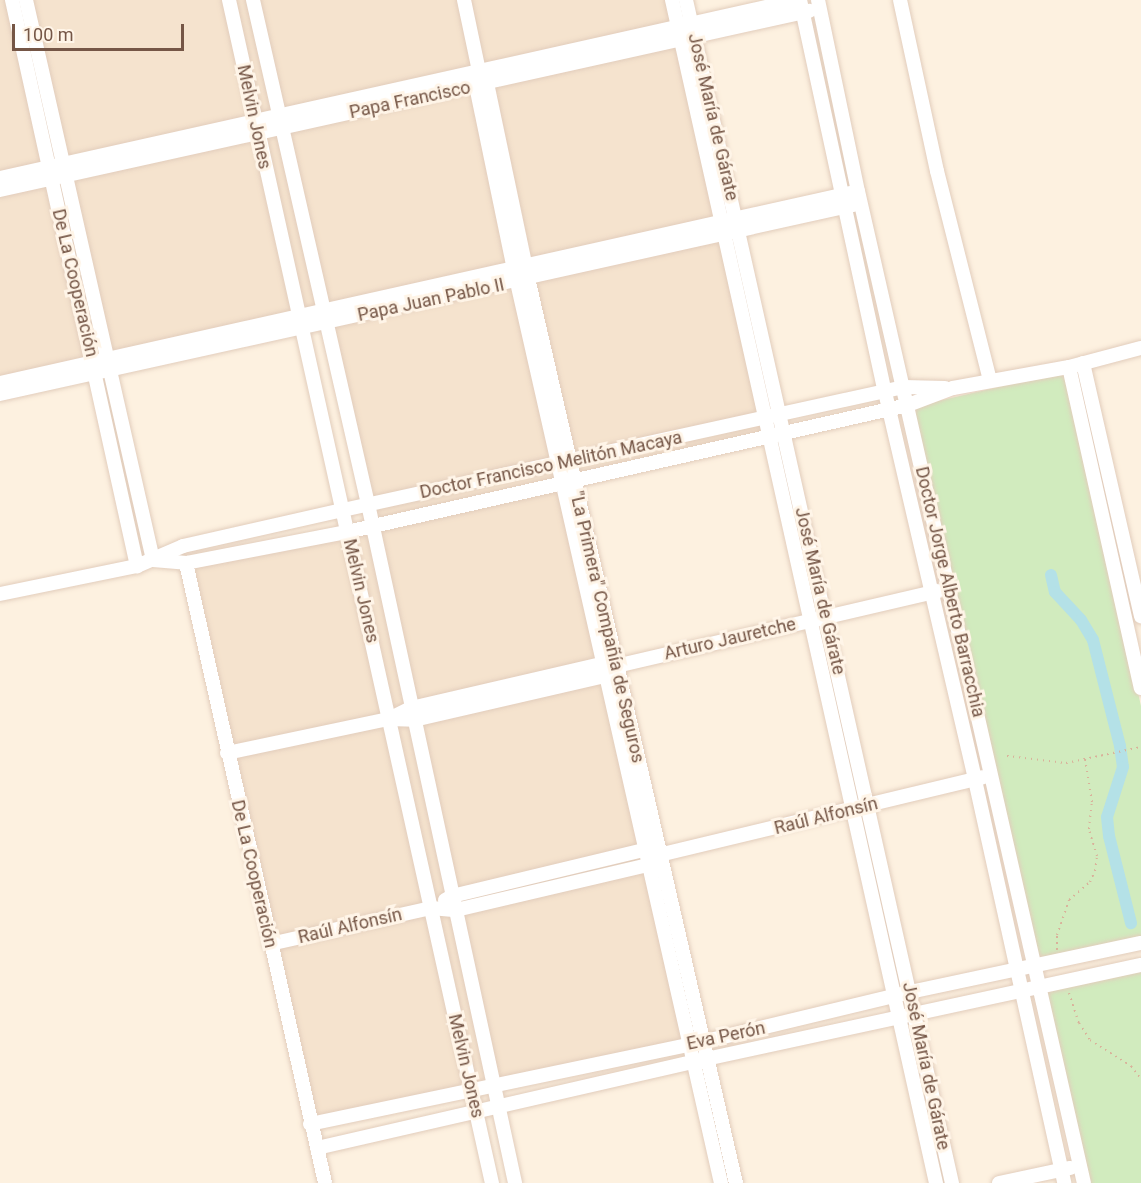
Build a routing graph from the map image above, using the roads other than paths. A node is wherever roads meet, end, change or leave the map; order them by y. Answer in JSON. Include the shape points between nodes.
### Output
{"nodes":[{"id":1,"x":12,"y":0,"type":"edge"},
{"id":2,"x":26,"y":0,"type":"edge"},
{"id":3,"x":229,"y":0,"type":"edge"},
{"id":4,"x":253,"y":0,"type":"edge"},
{"id":5,"x":464,"y":0,"type":"edge"},
{"id":6,"x":672,"y":0,"type":"edge"},
{"id":7,"x":686,"y":0,"type":"edge"},
{"id":8,"x":900,"y":0,"type":"edge"},
{"id":9,"x":800,"y":4,"type":"edge"},
{"id":10,"x":819,"y":4,"type":"edge"},
{"id":11,"x":686,"y":31,"type":"junction"},
{"id":12,"x":480,"y":80,"type":"junction"},
{"id":13,"x":281,"y":122,"type":"junction"},
{"id":14,"x":256,"y":127,"type":"junction"},
{"id":15,"x":58,"y":172,"type":"junction"},
{"id":16,"x":0,"y":178,"type":"edge"},
{"id":17,"x":0,"y":190,"type":"edge"},
{"id":18,"x":859,"y":197,"type":"junction"},
{"id":19,"x":843,"y":201,"type":"junction"},
{"id":20,"x":730,"y":227,"type":"junction"},
{"id":21,"x":521,"y":274,"type":"junction"},
{"id":22,"x":326,"y":317,"type":"junction"},
{"id":23,"x":300,"y":322,"type":"junction"},
{"id":24,"x":1141,"y":348,"type":"edge"},
{"id":25,"x":1076,"y":365,"type":"junction"},
{"id":26,"x":101,"y":366,"type":"junction"},
{"id":27,"x":990,"y":380,"type":"junction"},
{"id":28,"x":0,"y":383,"type":"edge"},
{"id":29,"x":904,"y":387,"type":"junction"},
{"id":30,"x":953,"y":388,"type":"junction"},
{"id":31,"x":885,"y":392,"type":"junction"},
{"id":32,"x":0,"y":394,"type":"edge"},
{"id":33,"x":908,"y":405,"type":"junction"},
{"id":34,"x":889,"y":409,"type":"junction"},
{"id":35,"x":773,"y":416,"type":"junction"},
{"id":36,"x":777,"y":435,"type":"junction"},
{"id":37,"x":564,"y":462,"type":"junction"},
{"id":38,"x":568,"y":482,"type":"junction"},
{"id":39,"x":368,"y":504,"type":"junction"},
{"id":40,"x":343,"y":510,"type":"junction"},
{"id":41,"x":372,"y":526,"type":"junction"},
{"id":42,"x":347,"y":532,"type":"junction"},
{"id":43,"x":1141,"y":544,"type":"edge"},
{"id":44,"x":1126,"y":547,"type":"junction"},
{"id":45,"x":1111,"y":550,"type":"junction"},
{"id":46,"x":1135,"y":560,"type":"edge"},
{"id":47,"x":153,"y":561,"type":"junction"},
{"id":48,"x":186,"y":563,"type":"junction"},
{"id":49,"x":1114,"y":564,"type":"junction"},
{"id":50,"x":137,"y":566,"type":"junction"},
{"id":51,"x":949,"y":589,"type":"junction"},
{"id":52,"x":930,"y":593,"type":"junction"},
{"id":53,"x":0,"y":594,"type":"edge"},
{"id":54,"x":1141,"y":615,"type":"edge"},
{"id":55,"x":826,"y":616,"type":"junction"},
{"id":56,"x":811,"y":620,"type":"junction"},
{"id":57,"x":616,"y":666,"type":"junction"},
{"id":58,"x":603,"y":670,"type":"junction"},
{"id":59,"x":1141,"y":688,"type":"edge"},
{"id":60,"x":412,"y":714,"type":"junction"},
{"id":61,"x":389,"y":719,"type":"junction"},
{"id":62,"x":227,"y":753,"type":"junction"},
{"id":63,"x":992,"y":774,"type":"junction"},
{"id":64,"x":975,"y":780,"type":"junction"},
{"id":65,"x":868,"y":806,"type":"junction"},
{"id":66,"x":854,"y":810,"type":"junction"},
{"id":67,"x":644,"y":850,"type":"junction"},
{"id":68,"x":659,"y":855,"type":"junction"},
{"id":69,"x":648,"y":865,"type":"junction"},
{"id":70,"x":453,"y":896,"type":"junction"},
{"id":71,"x":430,"y":908,"type":"junction"},
{"id":72,"x":456,"y":910,"type":"junction"},
{"id":73,"x":1141,"y":943,"type":"edge"},
{"id":74,"x":270,"y":944,"type":"junction"},
{"id":75,"x":1036,"y":964,"type":"junction"},
{"id":76,"x":1141,"y":965,"type":"edge"},
{"id":77,"x":1017,"y":969,"type":"junction"},
{"id":78,"x":1041,"y":987,"type":"junction"},
{"id":79,"x":1022,"y":991,"type":"junction"},
{"id":80,"x":910,"y":992,"type":"junction"},
{"id":81,"x":896,"y":997,"type":"junction"},
{"id":82,"x":915,"y":1014,"type":"junction"},
{"id":83,"x":901,"y":1018,"type":"junction"},
{"id":84,"x":695,"y":1043,"type":"junction"},
{"id":85,"x":699,"y":1061,"type":"junction"},
{"id":86,"x":493,"y":1085,"type":"junction"},
{"id":87,"x":472,"y":1090,"type":"junction"},
{"id":88,"x":498,"y":1108,"type":"junction"},
{"id":89,"x":477,"y":1113,"type":"junction"},
{"id":90,"x":310,"y":1124,"type":"junction"},
{"id":91,"x":317,"y":1148,"type":"junction"},
{"id":92,"x":1080,"y":1165,"type":"junction"},
{"id":93,"x":1063,"y":1176,"type":"edge"},
{"id":94,"x":325,"y":1183,"type":"edge"},
{"id":95,"x":492,"y":1183,"type":"edge"},
{"id":96,"x":515,"y":1183,"type":"edge"},
{"id":97,"x":721,"y":1183,"type":"edge"},
{"id":98,"x":736,"y":1183,"type":"edge"},
{"id":99,"x":936,"y":1183,"type":"edge"},
{"id":100,"x":952,"y":1183,"type":"edge"},
{"id":101,"x":999,"y":1183,"type":"edge"},
{"id":102,"x":1083,"y":1183,"type":"edge"}],
"edges":[{"from":1,"to":15,"type":"street","name":"De La Cooperación"},
{"from":2,"to":15,"type":"street","name":"De La Cooperación"},
{"from":3,"to":14,"type":"street","name":"Melvin Jones"},
{"from":4,"to":13,"type":"street","name":"Melvin Jones"},
{"from":5,"to":12,"type":"street","name":"\"La Primera\" Compañía de Seguros"},
{"from":6,"to":11,"type":"street","name":"José María de Gárate"},
{"from":7,"to":11,"type":"street","name":"José María de Gárate"},
{"from":8,"to":27,"type":"street"},
{"from":9,"to":10,"type":"street","name":"Papa Francisco"},
{"from":9,"to":11,"type":"street","name":"Papa Francisco"},
{"from":9,"to":19,"type":"street","name":"Doctor Jorge Alberto Barracchia"},
{"from":10,"to":18,"type":"street","name":"Doctor Jorge Alberto Barracchia"},
{"from":11,"to":12,"type":"street","name":"Papa Francisco"},
{"from":11,"to":20,"type":"street","name":"José María de Gárate"},
{"from":12,"to":13,"type":"street","name":"Papa Francisco"},
{"from":12,"to":21,"type":"street","name":"\"La Primera\" Compañía de Seguros"},
{"from":13,"to":14,"type":"street","name":"Papa Francisco"},
{"from":13,"to":22,"type":"street","name":"Melvin Jones"},
{"from":14,"to":15,"type":"street","name":"Papa Francisco"},
{"from":14,"to":23,"type":"street","name":"Melvin Jones"},
{"from":15,"to":16,"type":"street","name":"Papa Francisco"},
{"from":15,"to":17,"type":"street","name":"Papa Francisco"},
{"from":15,"to":26,"type":"street","name":"De La Cooperación"},
{"from":18,"to":19,"type":"street","name":"Papa Juan Pablo II"},
{"from":18,"to":29,"type":"street","name":"Doctor Jorge Alberto Barracchia"},
{"from":19,"to":20,"type":"street","name":"Papa Juan Pablo II"},
{"from":19,"to":31,"type":"street","name":"Doctor Jorge Alberto Barracchia"},
{"from":20,"to":21,"type":"street","name":"Papa Juan Pablo II"},
{"from":20,"to":35,"type":"street","name":"José María de Gárate"},
{"from":21,"to":22,"type":"street","name":"Papa Juan Pablo II"},
{"from":21,"to":37,"type":"street","name":"\"La Primera\" Compañía de Seguros"},
{"from":22,"to":23,"type":"street","name":"Papa Juan Pablo II"},
{"from":22,"to":39,"type":"street","name":"Melvin Jones"},
{"from":23,"to":26,"type":"street","name":"Papa Juan Pablo II"},
{"from":23,"to":40,"type":"street","name":"Melvin Jones"},
{"from":24,"to":25,"type":"street","name":"Doctor Francisco Melitón Macaya"},
{"from":25,"to":27,"type":"street","name":"Doctor Francisco Melitón Macaya"},
{"from":25,"to":44,"type":"street"},
{"from":25,"to":45,"type":"street"},
{"from":26,"to":28,"type":"street","name":"Papa Juan Pablo II"},
{"from":26,"to":32,"type":"street","name":"Papa Juan Pablo II"},
{"from":26,"to":47,"type":"street","name":"De La Cooperación"},
{"from":26,"to":50,"type":"street","name":"De La Cooperación"},
{"from":27,"to":30,"type":"street","name":"Doctor Francisco Melitón Macaya"},
{"from":29,"to":30,"type":"street","name":"Doctor Francisco Melitón Macaya"},
{"from":29,"to":31,"type":"street","name":"Doctor Francisco Melitón Macaya"},
{"from":29,"to":33,"type":"street","name":"Doctor Jorge Alberto Barracchia"},
{"from":30,"to":33,"type":"street","name":"Doctor Francisco Melitón Macaya"},
{"from":31,"to":34,"type":"street","name":"Doctor Jorge Alberto Barracchia"},
{"from":31,"to":35,"type":"street","name":"Doctor Francisco Melitón Macaya"},
{"from":33,"to":34,"type":"street","name":"Doctor Francisco Melitón Macaya"},
{"from":33,"to":51,"type":"street","name":"Doctor Jorge Alberto Barracchia"},
{"from":34,"to":36,"type":"street","name":"Doctor Francisco Melitón Macaya"},
{"from":34,"to":52,"type":"street","name":"Doctor Jorge Alberto Barracchia"},
{"from":35,"to":36,"type":"street","name":"José María de Gárate"},
{"from":35,"to":37,"type":"street","name":"Doctor Francisco Melitón Macaya"},
{"from":36,"to":38,"type":"street","name":"Doctor Francisco Melitón Macaya"},
{"from":36,"to":55,"type":"street","name":"José María de Gárate"},
{"from":36,"to":56,"type":"street","name":"José María de Gárate"},
{"from":37,"to":38,"type":"street","name":"\"La Primera\" Compañía de Seguros"},
{"from":37,"to":39,"type":"street","name":"Doctor Francisco Melitón Macaya"},
{"from":38,"to":41,"type":"street","name":"Doctor Francisco Melitón Macaya"},
{"from":38,"to":57,"type":"street","name":"\"La Primera\" Compañía de Seguros"},
{"from":38,"to":58,"type":"street","name":"\"La Primera\" Compañía de Seguros"},
{"from":39,"to":40,"type":"street","name":"Doctor Francisco Melitón Macaya"},
{"from":39,"to":41,"type":"street","name":"Melvin Jones"},
{"from":40,"to":42,"type":"street","name":"Melvin Jones"},
{"from":40,"to":47,"type":"street","name":"Doctor Francisco Melitón Macaya","via":[[183,546]]},
{"from":41,"to":42,"type":"street","name":"Doctor Francisco Melitón Macaya"},
{"from":41,"to":60,"type":"street","name":"Melvin Jones"},
{"from":42,"to":48,"type":"street","name":"Doctor Francisco Melitón Macaya"},
{"from":42,"to":61,"type":"street","name":"Melvin Jones"},
{"from":43,"to":44,"type":"street"},
{"from":44,"to":45,"type":"street"},
{"from":44,"to":46,"type":"street"},
{"from":45,"to":49,"type":"street"},
{"from":46,"to":49,"type":"street"},
{"from":46,"to":54,"type":"street"},
{"from":47,"to":48,"type":"street","name":"Doctor Francisco Melitón Macaya"},
{"from":47,"to":50,"type":"street","name":"Doctor Francisco Melitón Macaya"},
{"from":48,"to":62,"type":"street","name":"De La Cooperación"},
{"from":49,"to":59,"type":"street"},
{"from":50,"to":53,"type":"street","name":"Doctor Francisco Melitón Macaya"},
{"from":51,"to":52,"type":"street","name":"Arturo Jauretche"},
{"from":51,"to":63,"type":"street","name":"Doctor Jorge Alberto Barracchia"},
{"from":52,"to":55,"type":"street","name":"Arturo Jauretche"},
{"from":52,"to":64,"type":"street","name":"Doctor Jorge Alberto Barracchia"},
{"from":55,"to":56,"type":"street","name":"Arturo Jauretche"},
{"from":55,"to":65,"type":"street","name":"José María de Gárate"},
{"from":56,"to":57,"type":"street","name":"Arturo Jauretche"},
{"from":56,"to":66,"type":"street","name":"José María de Gárate"},
{"from":57,"to":58,"type":"street","name":"Arturo Jauretche"},
{"from":57,"to":68,"type":"street","name":"\"La Primera\" Compañía de Seguros"},
{"from":58,"to":60,"type":"street","name":"Arturo Jauretche"},
{"from":58,"to":67,"type":"street","name":"\"La Primera\" Compañía de Seguros"},
{"from":60,"to":61,"type":"street","name":"Arturo Jauretche"},
{"from":60,"to":70,"type":"street","name":"Melvin Jones"},
{"from":61,"to":62,"type":"street","name":"Arturo Jauretche"},
{"from":61,"to":71,"type":"street","name":"Melvin Jones"},
{"from":62,"to":74,"type":"street","name":"De La Cooperación"},
{"from":63,"to":64,"type":"street","name":"Raúl Alfonsín"},
{"from":63,"to":75,"type":"street","name":"Doctor Jorge Alberto Barracchia"},
{"from":64,"to":65,"type":"street","name":"Raúl Alfonsín"},
{"from":64,"to":77,"type":"street","name":"Doctor Jorge Alberto Barracchia"},
{"from":65,"to":66,"type":"street","name":"Raúl Alfonsín"},
{"from":65,"to":80,"type":"street","name":"José María de Gárate"},
{"from":66,"to":68,"type":"street","name":"Raúl Alfonsín"},
{"from":66,"to":81,"type":"street","name":"José María de Gárate"},
{"from":67,"to":68,"type":"street"},
{"from":67,"to":69,"type":"street","name":"\"La Primera\" Compañía de Seguros"},
{"from":67,"to":70,"type":"street","name":"Raúl Alfonsín"},
{"from":68,"to":69,"type":"street","name":"Raúl Alfonsín"},
{"from":68,"to":84,"type":"street","name":"\"La Primera\" Compañía de Seguros"},
{"from":69,"to":72,"type":"street","name":"Raúl Alfonsín"},
{"from":69,"to":84,"type":"street","name":"\"La Primera\" Compañía de Seguros"},
{"from":70,"to":71,"type":"street","name":"Raúl Alfonsín"},
{"from":70,"to":72,"type":"street","name":"Melvin Jones"},
{"from":71,"to":72,"type":"street","name":"Raúl Alfonsín"},
{"from":71,"to":74,"type":"street","name":"Raúl Alfonsín"},
{"from":71,"to":87,"type":"street","name":"Melvin Jones"},
{"from":72,"to":86,"type":"street","name":"Melvin Jones"},
{"from":73,"to":75,"type":"street","name":"Eva Perón"},
{"from":74,"to":90,"type":"street","name":"De La Cooperación"},
{"from":75,"to":77,"type":"street","name":"Eva Perón"},
{"from":75,"to":78,"type":"street","name":"Doctor Jorge Alberto Barracchia"},
{"from":76,"to":78,"type":"street","name":"Eva Perón"},
{"from":77,"to":79,"type":"street","name":"Doctor Jorge Alberto Barracchia"},
{"from":77,"to":80,"type":"street","name":"Eva Perón"},
{"from":78,"to":79,"type":"street","name":"Eva Perón"},
{"from":78,"to":92,"type":"street","name":"Doctor Jorge Alberto Barracchia"},
{"from":79,"to":82,"type":"street","name":"Eva Perón"},
{"from":79,"to":93,"type":"street","name":"Doctor Jorge Alberto Barracchia"},
{"from":80,"to":81,"type":"street","name":"Eva Perón"},
{"from":80,"to":82,"type":"street","name":"José María de Gárate"},
{"from":81,"to":83,"type":"street","name":"José María de Gárate"},
{"from":81,"to":84,"type":"street","name":"Eva Perón"},
{"from":82,"to":83,"type":"street","name":"Eva Perón"},
{"from":82,"to":100,"type":"street","name":"José María de Gárate"},
{"from":83,"to":85,"type":"street","name":"Eva Perón"},
{"from":83,"to":99,"type":"street","name":"José María de Gárate"},
{"from":84,"to":85,"type":"street","name":"\"La Primera\" Compañía de Seguros"},
{"from":84,"to":86,"type":"street","name":"Eva Perón"},
{"from":85,"to":88,"type":"street","name":"Eva Perón"},
{"from":85,"to":97,"type":"street","name":"\"La Primera\" Compañía de Seguros"},
{"from":85,"to":98,"type":"street","name":"\"La Primera\" Compañía de Seguros"},
{"from":86,"to":87,"type":"street","name":"Eva Perón"},
{"from":86,"to":88,"type":"street","name":"Melvin Jones"},
{"from":87,"to":89,"type":"street","name":"Melvin Jones"},
{"from":87,"to":90,"type":"street","name":"Eva Perón"},
{"from":88,"to":89,"type":"street","name":"Eva Perón"},
{"from":88,"to":96,"type":"street","name":"Melvin Jones"},
{"from":89,"to":91,"type":"street","name":"Eva Perón"},
{"from":89,"to":95,"type":"street","name":"Melvin Jones"},
{"from":90,"to":91,"type":"street","name":"De La Cooperación"},
{"from":91,"to":94,"type":"street","name":"De La Cooperación"},
{"from":92,"to":93,"type":"street"},
{"from":92,"to":102,"type":"street","name":"Doctor Jorge Alberto Barracchia"},
{"from":93,"to":101,"type":"street"}]}
